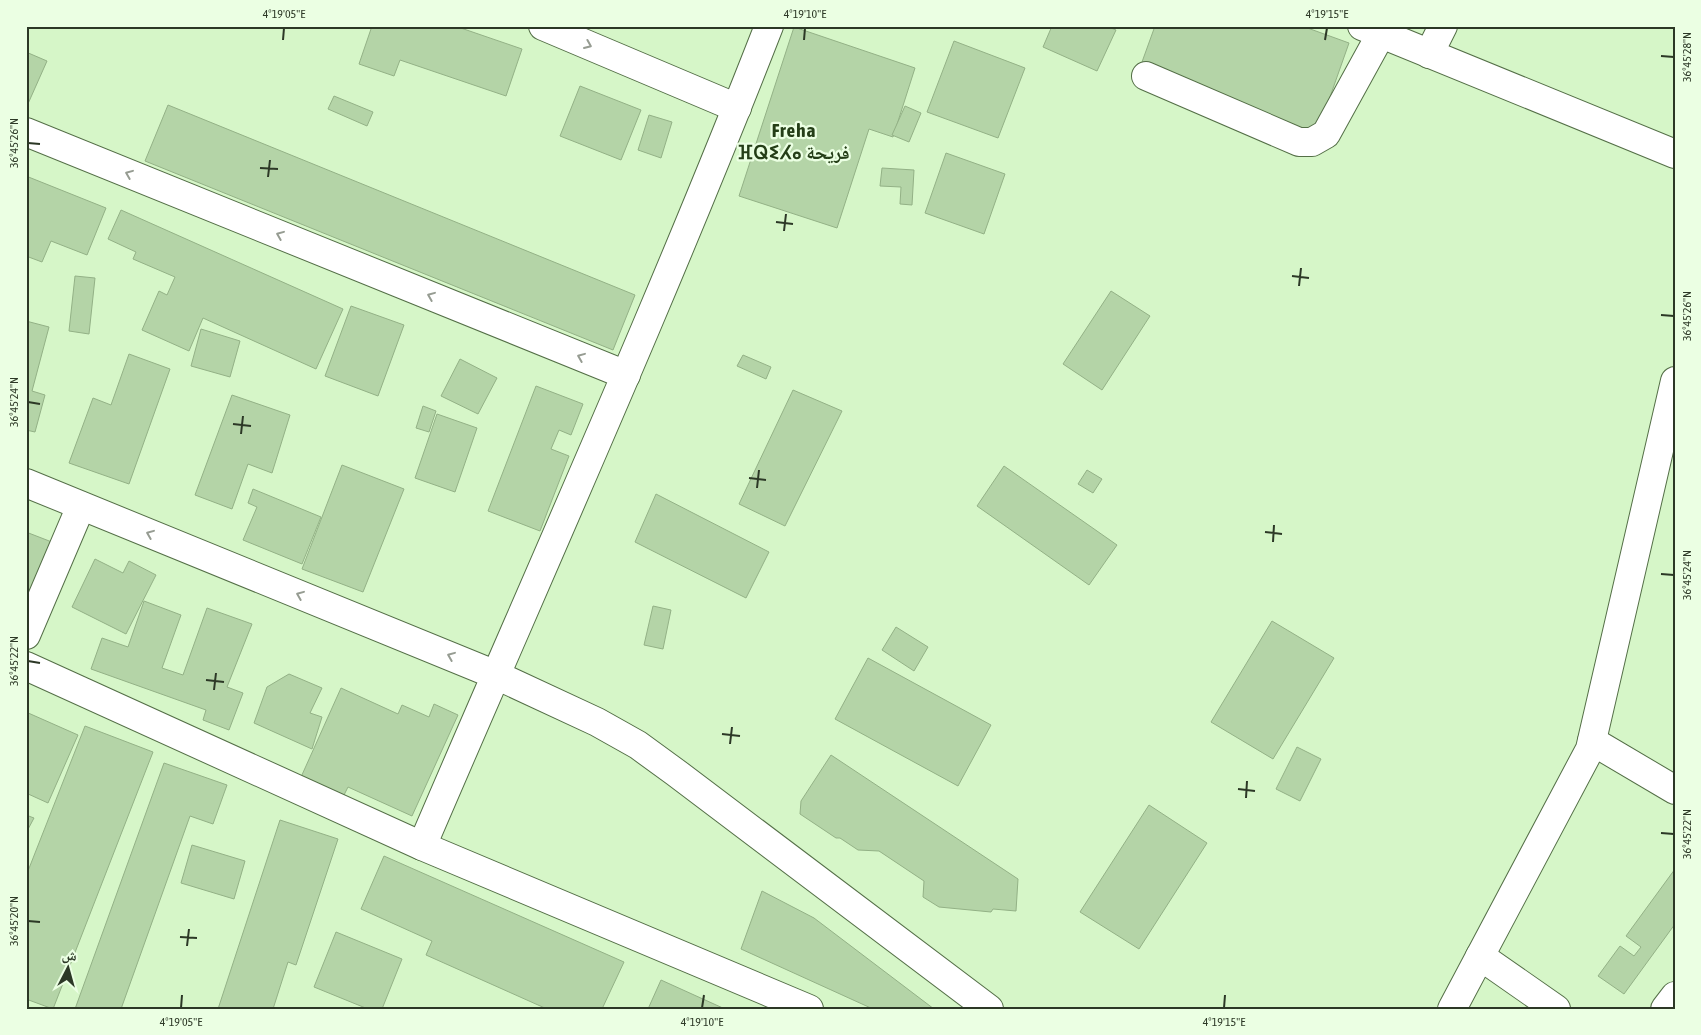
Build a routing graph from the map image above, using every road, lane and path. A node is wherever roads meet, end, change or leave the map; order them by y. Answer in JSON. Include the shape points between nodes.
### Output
{"nodes":[{"id":1,"x":543,"y":26,"type":"edge"},
{"id":2,"x":769,"y":26,"type":"edge"},
{"id":3,"x":1443,"y":26,"type":"edge"},
{"id":4,"x":1372,"y":30,"type":"edge"},
{"id":5,"x":1429,"y":54,"type":"junction"},
{"id":6,"x":1146,"y":76,"type":"dead end"},
{"id":7,"x":737,"y":108,"type":"junction"},
{"id":8,"x":26,"y":132,"type":"edge"},
{"id":9,"x":1675,"y":154,"type":"edge"},
{"id":10,"x":626,"y":375,"type":"junction"},
{"id":11,"x":1675,"y":381,"type":"edge"},
{"id":12,"x":26,"y":483,"type":"edge"},
{"id":13,"x":81,"y":506,"type":"junction"},
{"id":14,"x":26,"y":635,"type":"edge"},
{"id":15,"x":26,"y":666,"type":"edge"},
{"id":16,"x":496,"y":675,"type":"junction"},
{"id":17,"x":1592,"y":742,"type":"junction"},
{"id":18,"x":1675,"y":790,"type":"edge"},
{"id":19,"x":422,"y":846,"type":"junction"},
{"id":20,"x":1480,"y":956,"type":"junction"},
{"id":21,"x":1675,"y":996,"type":"edge"},
{"id":22,"x":980,"y":1006,"type":"edge"},
{"id":23,"x":809,"y":1009,"type":"edge"},
{"id":24,"x":1452,"y":1009,"type":"edge"},
{"id":25,"x":1556,"y":1009,"type":"edge"},
{"id":26,"x":1665,"y":1009,"type":"edge"}],
"edges":[{"from":1,"to":7,"type":"street","one_way":true},
{"from":2,"to":7,"type":"street"},
{"from":3,"to":5,"type":"street"},
{"from":4,"to":5,"type":"street"},
{"from":4,"to":6,"type":"street","via":[[1326,134],[1312,142],[1299,142]]},
{"from":5,"to":9,"type":"street"},
{"from":7,"to":10,"type":"street"},
{"from":10,"to":8,"type":"street","one_way":true},
{"from":10,"to":16,"type":"street"},
{"from":11,"to":17,"type":"street"},
{"from":12,"to":13,"type":"street"},
{"from":13,"to":14,"type":"street"},
{"from":16,"to":13,"type":"street","one_way":true},
{"from":15,"to":19,"type":"street"},
{"from":16,"to":19,"type":"street"},
{"from":16,"to":22,"type":"street","via":[[597,722],[638,745]]},
{"from":17,"to":18,"type":"street"},
{"from":17,"to":20,"type":"street"},
{"from":19,"to":23,"type":"street"},
{"from":20,"to":24,"type":"street"},
{"from":20,"to":25,"type":"street"},
{"from":21,"to":26,"type":"street"}]}
